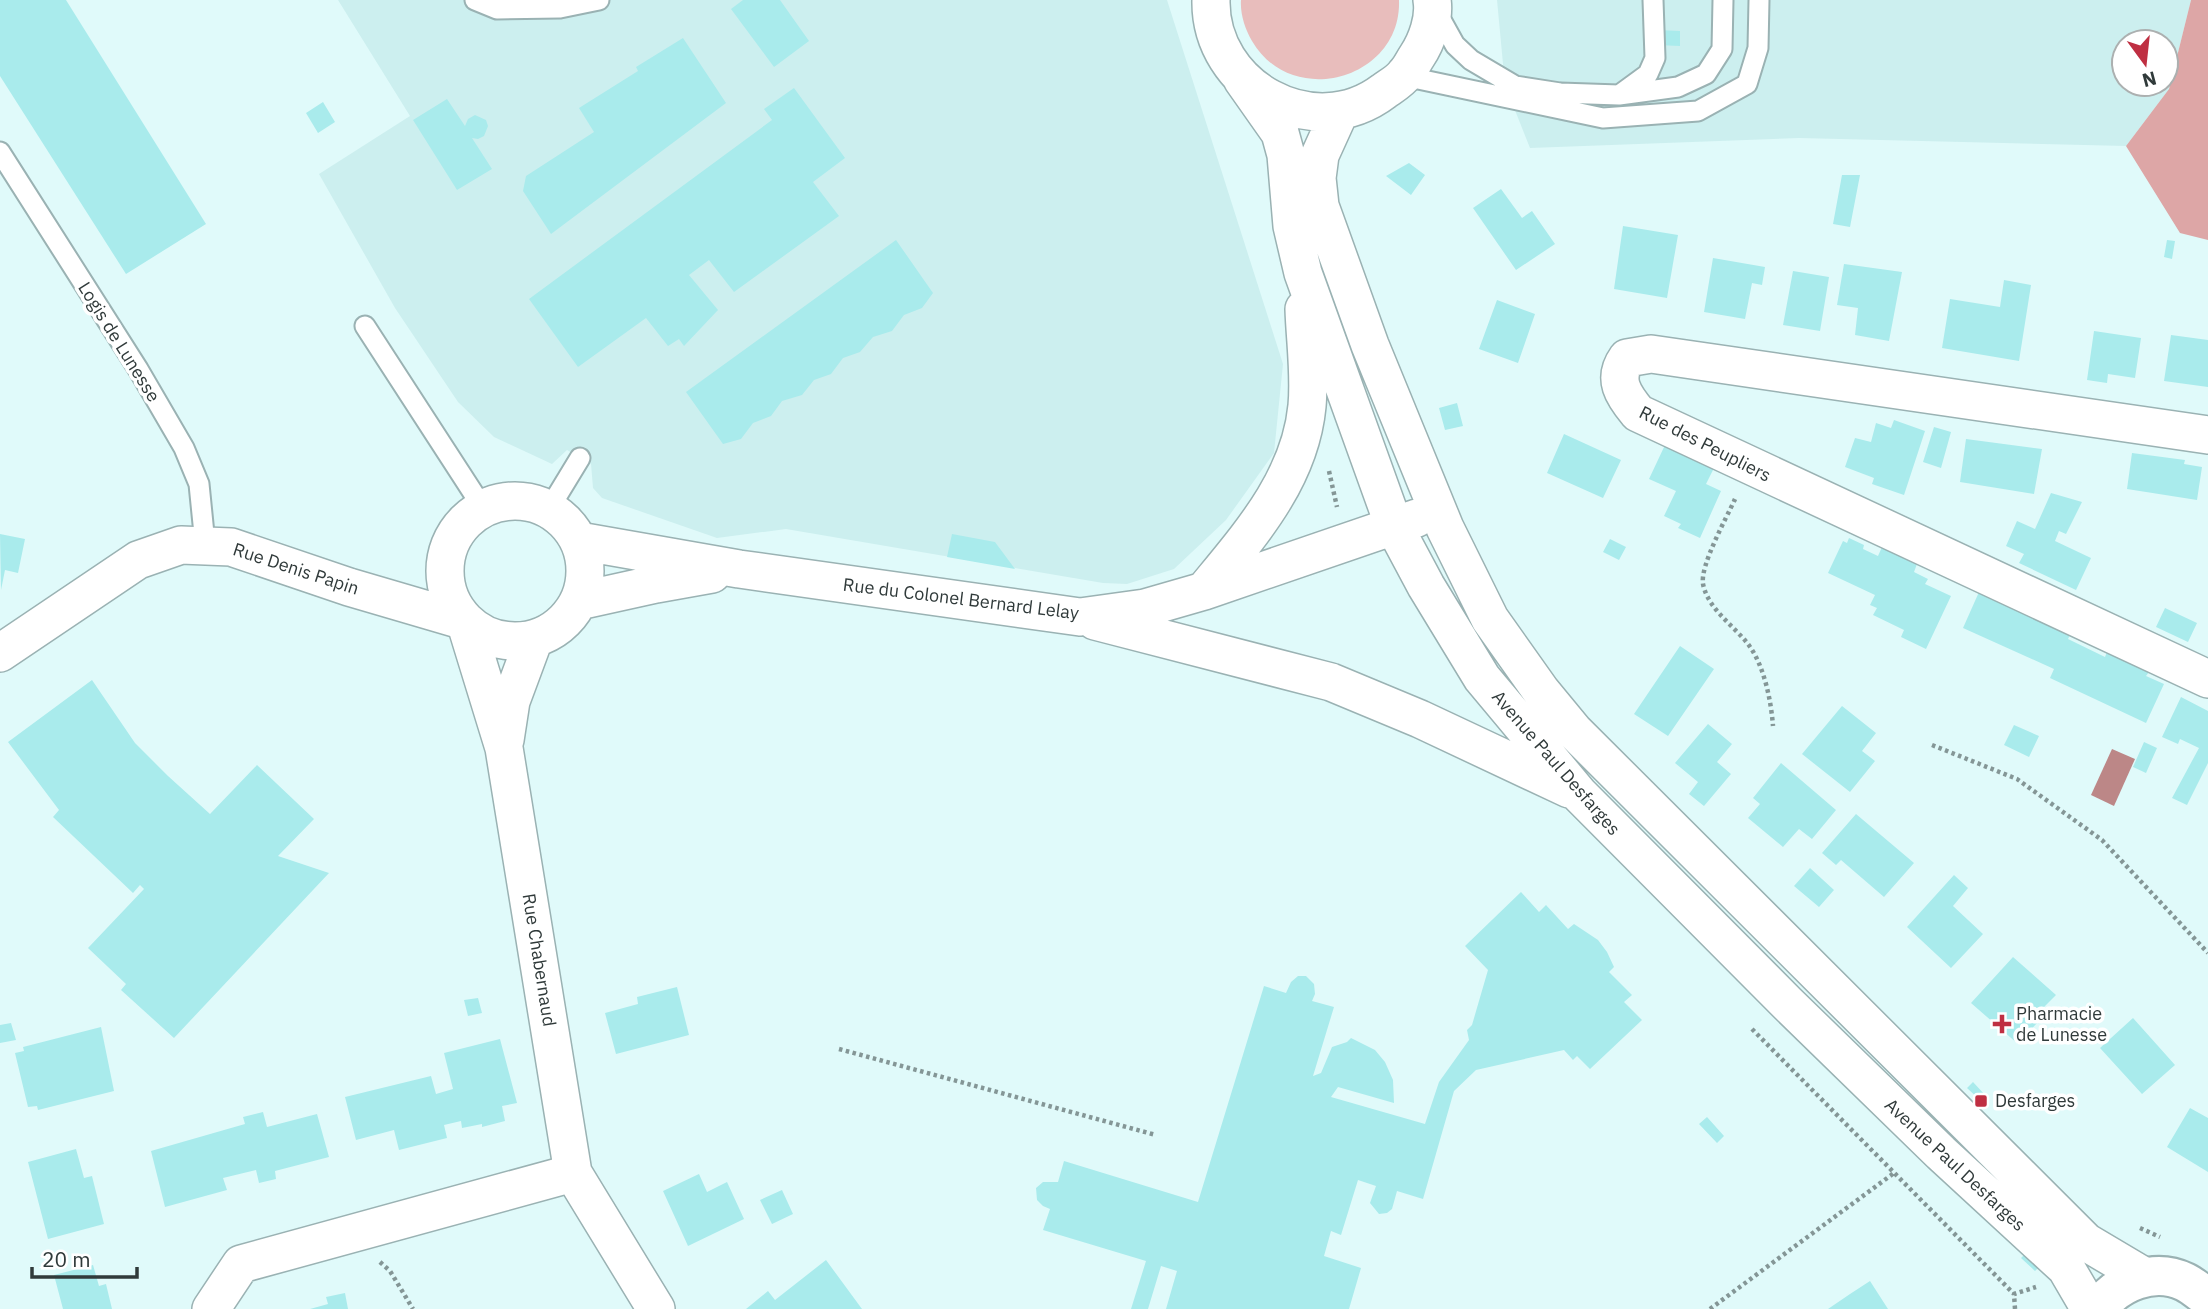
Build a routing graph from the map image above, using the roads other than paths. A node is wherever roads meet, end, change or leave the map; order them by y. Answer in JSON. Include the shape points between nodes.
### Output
{"nodes":[{"id":1,"x":475,"y":0,"type":"edge"},
{"id":2,"x":599,"y":0,"type":"edge"},
{"id":3,"x":1211,"y":0,"type":"edge"},
{"id":4,"x":1653,"y":0,"type":"edge"},
{"id":5,"x":1723,"y":0,"type":"edge"},
{"id":6,"x":1759,"y":0,"type":"edge"},
{"id":7,"x":1433,"y":3,"type":"edge"},
{"id":8,"x":1404,"y":76,"type":"junction"},
{"id":9,"x":1242,"y":79,"type":"junction"},
{"id":10,"x":1619,"y":95,"type":"junction"},
{"id":11,"x":1340,"y":111,"type":"junction"},
{"id":12,"x":0,"y":152,"type":"edge"},
{"id":13,"x":1303,"y":273,"type":"junction"},
{"id":14,"x":365,"y":327,"type":"dead end"},
{"id":15,"x":2208,"y":435,"type":"edge"},
{"id":16,"x":580,"y":458,"type":"dead end"},
{"id":17,"x":483,"y":508,"type":"junction"},
{"id":18,"x":549,"y":509,"type":"junction"},
{"id":19,"x":1438,"y":511,"type":"junction"},
{"id":20,"x":1394,"y":526,"type":"junction"},
{"id":21,"x":579,"y":541,"type":"junction"},
{"id":22,"x":205,"y":544,"type":"junction"},
{"id":23,"x":444,"y":561,"type":"junction"},
{"id":24,"x":739,"y":569,"type":"junction"},
{"id":25,"x":1204,"y":591,"type":"junction"},
{"id":26,"x":381,"y":596,"type":"junction"},
{"id":27,"x":579,"y":601,"type":"junction"},
{"id":28,"x":1080,"y":617,"type":"junction"},
{"id":29,"x":465,"y":621,"type":"junction"},
{"id":30,"x":534,"y":639,"type":"junction"},
{"id":31,"x":0,"y":653,"type":"edge"},
{"id":32,"x":2208,"y":679,"type":"edge"},
{"id":33,"x":504,"y":748,"type":"junction"},
{"id":34,"x":1579,"y":794,"type":"junction"},
{"id":35,"x":573,"y":1173,"type":"junction"},
{"id":36,"x":2145,"y":1277,"type":"junction"},
{"id":37,"x":2208,"y":1298,"type":"edge"},
{"id":38,"x":211,"y":1309,"type":"edge"},
{"id":39,"x":656,"y":1309,"type":"edge"},
{"id":40,"x":2090,"y":1309,"type":"edge"},
{"id":41,"x":2098,"y":1309,"type":"edge"}],
"edges":[{"from":1,"to":2,"type":"lane","via":[[497,9],[560,8]]},
{"from":3,"to":9,"type":"street","name":"Avenue Paul Desfarges","via":[[1210,16],[1221,50]]},
{"from":4,"to":10,"type":"lane","via":[[1655,58],[1648,74]]},
{"from":5,"to":10,"type":"lane","via":[[1722,49],[1706,74],[1678,87]]},
{"from":6,"to":8,"type":"lane","via":[[1758,48],[1747,84],[1698,111],[1603,118]]},
{"from":7,"to":8,"type":"street","via":[[1425,44]]},
{"from":7,"to":10,"type":"lane","via":[[1455,45],[1515,86]]},
{"from":8,"to":11,"type":"street","via":[[1374,99]]},
{"from":9,"to":11,"type":"street","via":[[1271,100],[1304,111]]},
{"from":9,"to":13,"type":"street","name":"Avenue Paul Desfarges","via":[[1280,133]]},
{"from":11,"to":19,"type":"street","name":"Avenue Paul Desfarges","via":[[1320,155],[1320,205],[1370,345]]},
{"from":12,"to":22,"type":"lane","name":"Logis de Lunesse","via":[[184,448],[199,484]]},
{"from":13,"to":20,"type":"street","name":"Avenue Paul Desfarges"},
{"from":13,"to":25,"type":"street","via":[[1308,403],[1303,437],[1279,495]]},
{"from":14,"to":17,"type":"lane"},
{"from":15,"to":32,"type":"street","name":"Rue des Peupliers","via":[[1651,354],[1627,358],[1619,369],[1626,399],[1638,413]]},
{"from":16,"to":18,"type":"lane"},
{"from":17,"to":18,"type":"street","via":[[527,501]]},
{"from":17,"to":23,"type":"street","via":[[465,521]]},
{"from":18,"to":21,"type":"street","via":[[567,523]]},
{"from":19,"to":20,"type":"street","name":"Rue du Colonel Bernard Lelay"},
{"from":19,"to":36,"type":"street","name":"Avenue Paul Desfarges","via":[[1490,619],[1574,731],[2086,1242]]},
{"from":20,"to":25,"type":"street","name":"Rue du Colonel Bernard Lelay"},
{"from":20,"to":34,"type":"street","name":"Avenue Paul Desfarges","via":[[1482,678]]},
{"from":21,"to":24,"type":"street","name":"Rue du Colonel Bernard Lelay"},
{"from":21,"to":27,"type":"street","via":[[585,582]]},
{"from":22,"to":26,"type":"street","name":"Rue Denis Papin","via":[[231,547]]},
{"from":22,"to":31,"type":"street","name":"Rue Denis Papin","via":[[181,545],[138,560]]},
{"from":23,"to":26,"type":"street","name":"Rue Denis Papin"},
{"from":23,"to":29,"type":"street","via":[[452,604]]},
{"from":24,"to":27,"type":"street"},
{"from":24,"to":28,"type":"street","name":"Rue du Colonel Bernard Lelay"},
{"from":25,"to":28,"type":"street","name":"Rue du Colonel Bernard Lelay","via":[[1145,608]]},
{"from":26,"to":29,"type":"street"},
{"from":27,"to":30,"type":"street","via":[[552,632]]},
{"from":28,"to":34,"type":"street","via":[[1331,682]]},
{"from":29,"to":30,"type":"street","via":[[494,639]]},
{"from":29,"to":33,"type":"street"},
{"from":30,"to":33,"type":"street","via":[[511,701]]},
{"from":33,"to":35,"type":"street","name":"Rue Chabernaud"},
{"from":34,"to":40,"type":"street","name":"Avenue Paul Desfarges","via":[[1912,1125],[2066,1268]]},
{"from":35,"to":38,"type":"street","via":[[241,1264]]},
{"from":35,"to":39,"type":"street","name":"Rue Chabernaud"},
{"from":36,"to":37,"type":"main road","via":[[2185,1282]]},
{"from":36,"to":41,"type":"main road","via":[[2124,1284]]}]}
